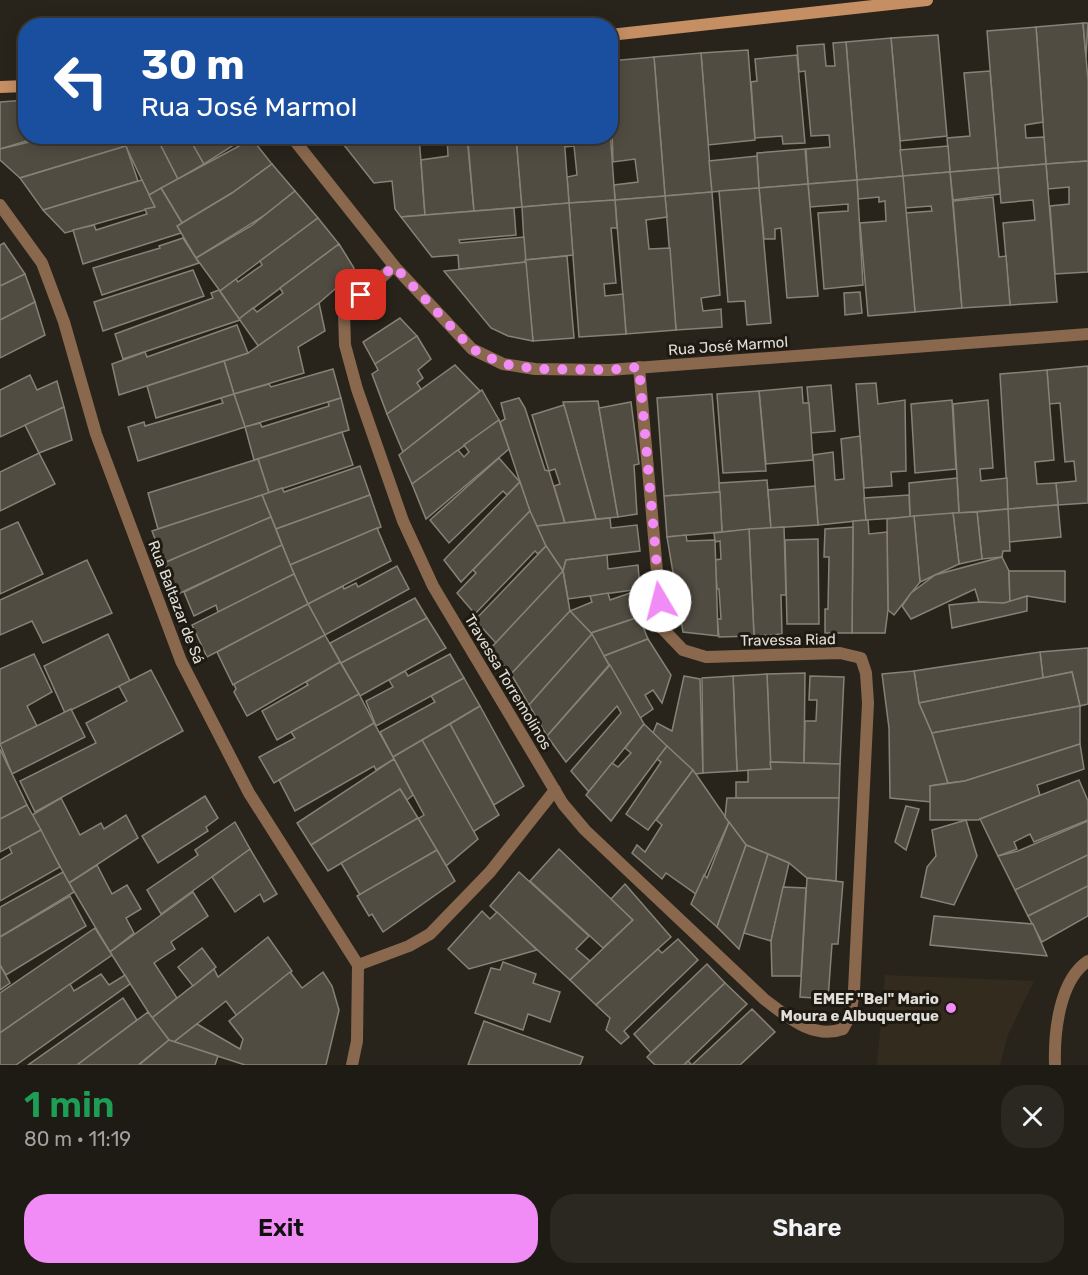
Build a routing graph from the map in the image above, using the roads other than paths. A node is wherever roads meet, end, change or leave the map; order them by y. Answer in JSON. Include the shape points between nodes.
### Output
{"nodes":[{"id":1,"x":927,"y":0,"type":"edge"},
{"id":2,"x":618,"y":34,"type":"edge"},
{"id":3,"x":18,"y":86,"type":"edge"},
{"id":4,"x":0,"y":87,"type":"edge"},
{"id":5,"x":297,"y":144,"type":"edge"},
{"id":6,"x":0,"y":204,"type":"edge"},
{"id":7,"x":394,"y":266,"type":"junction"},
{"id":8,"x":1088,"y":334,"type":"edge"},
{"id":9,"x":639,"y":367,"type":"junction"},
{"id":10,"x":555,"y":790,"type":"junction"},
{"id":11,"x":1088,"y":961,"type":"edge"},
{"id":12,"x":358,"y":965,"type":"junction"},
{"id":13,"x":819,"y":1033,"type":"joint"},
{"id":14,"x":352,"y":1065,"type":"edge"},
{"id":15,"x":1054,"y":1065,"type":"edge"}],
"edges":[{"from":1,"to":2,"type":"main road"},
{"from":3,"to":4,"type":"main road"},
{"from":5,"to":7,"type":"street","name":"Rua José Marmol"},
{"from":6,"to":12,"type":"street","name":"Rua Baltazar de Sá","via":[[42,263],[64,322],[96,434],[181,661],[249,793]]},
{"from":7,"to":9,"type":"street","name":"Rua José Marmol","via":[[472,349],[503,364],[536,369]]},
{"from":7,"to":10,"type":"street","name":"Travessa Torremolinos","via":[[344,313],[345,345],[357,389],[403,521],[434,586]]},
{"from":8,"to":9,"type":"street","name":"Rua José Marmol"},
{"from":9,"to":13,"type":"street","name":"Travessa Riad","via":[[662,628],[683,650],[706,657],[840,653],[861,658],[866,673],[868,703],[854,990],[850,1016],[843,1029]]},
{"from":10,"to":12,"type":"street","via":[[490,872],[430,934]]},
{"from":10,"to":13,"type":"street","name":"Travessa Torremolinos","via":[[585,830],[764,999],[795,1023]]},
{"from":11,"to":15,"type":"street","via":[[1081,965],[1060,1003]]},
{"from":12,"to":14,"type":"street","via":[[357,1041]]}]}
